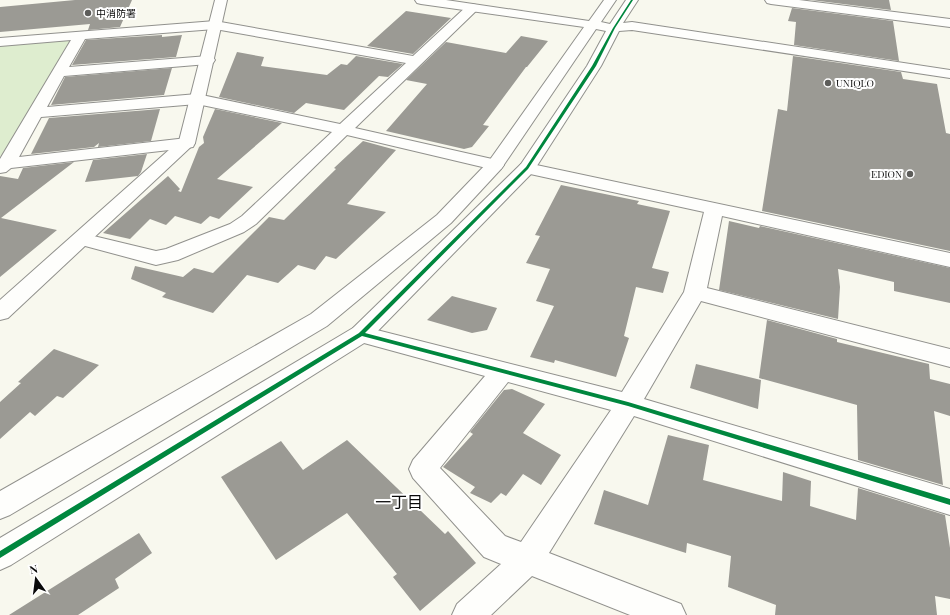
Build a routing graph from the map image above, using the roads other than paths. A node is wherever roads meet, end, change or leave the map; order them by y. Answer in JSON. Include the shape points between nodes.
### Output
{"nodes":[{"id":1,"x":221,"y":0,"type":"edge"},
{"id":2,"x":421,"y":0,"type":"edge"},
{"id":3,"x":632,"y":0,"type":"edge"},
{"id":4,"x":777,"y":0,"type":"edge"},
{"id":5,"x":479,"y":4,"type":"edge"},
{"id":6,"x":611,"y":19,"type":"edge"},
{"id":7,"x":950,"y":23,"type":"edge"},
{"id":8,"x":215,"y":25,"type":"junction"},
{"id":9,"x":80,"y":36,"type":"junction"},
{"id":10,"x":0,"y":42,"type":"edge"},
{"id":11,"x":208,"y":60,"type":"junction"},
{"id":12,"x":417,"y":61,"type":"junction"},
{"id":13,"x":59,"y":72,"type":"junction"},
{"id":14,"x":950,"y":74,"type":"edge"},
{"id":15,"x":197,"y":99,"type":"junction"},
{"id":16,"x":36,"y":113,"type":"junction"},
{"id":17,"x":345,"y":130,"type":"junction"},
{"id":18,"x":187,"y":143,"type":"junction"},
{"id":19,"x":2,"y":165,"type":"edge"},
{"id":20,"x":495,"y":165,"type":"junction"},
{"id":21,"x":527,"y":168,"type":"junction"},
{"id":22,"x":714,"y":208,"type":"junction"},
{"id":23,"x":81,"y":239,"type":"junction"},
{"id":24,"x":950,"y":260,"type":"edge"},
{"id":25,"x":695,"y":292,"type":"junction"},
{"id":26,"x":0,"y":312,"type":"edge"},
{"id":27,"x":361,"y":334,"type":"junction"},
{"id":28,"x":950,"y":358,"type":"edge"},
{"id":29,"x":503,"y":371,"type":"junction"},
{"id":30,"x":628,"y":404,"type":"junction"},
{"id":31,"x":950,"y":502,"type":"edge"},
{"id":32,"x":0,"y":506,"type":"edge"},
{"id":33,"x":0,"y":555,"type":"edge"},
{"id":34,"x":527,"y":560,"type":"junction"},
{"id":35,"x":468,"y":615,"type":"edge"},
{"id":36,"x":670,"y":615,"type":"edge"}],
"edges":[{"from":1,"to":8,"type":"street"},
{"from":2,"to":5,"type":"street"},
{"from":3,"to":6,"type":"street"},
{"from":4,"to":7,"type":"street"},
{"from":5,"to":6,"type":"street"},
{"from":5,"to":12,"type":"street"},
{"from":6,"to":14,"type":"street"},
{"from":6,"to":20,"type":"street"},
{"from":6,"to":21,"type":"street","via":[[594,66]]},
{"from":8,"to":9,"type":"street"},
{"from":8,"to":11,"type":"street"},
{"from":8,"to":12,"type":"street"},
{"from":9,"to":10,"type":"street"},
{"from":9,"to":13,"type":"street"},
{"from":11,"to":13,"type":"street"},
{"from":11,"to":15,"type":"street"},
{"from":12,"to":17,"type":"street"},
{"from":13,"to":16,"type":"street"},
{"from":15,"to":16,"type":"street"},
{"from":15,"to":17,"type":"street"},
{"from":15,"to":18,"type":"street"},
{"from":16,"to":19,"type":"street"},
{"from":17,"to":20,"type":"street"},
{"from":17,"to":23,"type":"street","via":[[249,220],[237,228],[171,255],[156,258]]},
{"from":18,"to":19,"type":"street"},
{"from":18,"to":23,"type":"street"},
{"from":20,"to":32,"type":"street","via":[[444,219],[319,320]]},
{"from":21,"to":22,"type":"street"},
{"from":21,"to":27,"type":"street"},
{"from":22,"to":24,"type":"street"},
{"from":22,"to":25,"type":"street"},
{"from":23,"to":26,"type":"street"},
{"from":25,"to":28,"type":"street"},
{"from":25,"to":30,"type":"street"},
{"from":27,"to":29,"type":"street"},
{"from":27,"to":33,"type":"street"},
{"from":29,"to":30,"type":"street"},
{"from":29,"to":34,"type":"street","via":[[423,469],[495,547]]},
{"from":30,"to":31,"type":"street"},
{"from":30,"to":34,"type":"street"},
{"from":34,"to":35,"type":"street"},
{"from":34,"to":36,"type":"street"}]}
